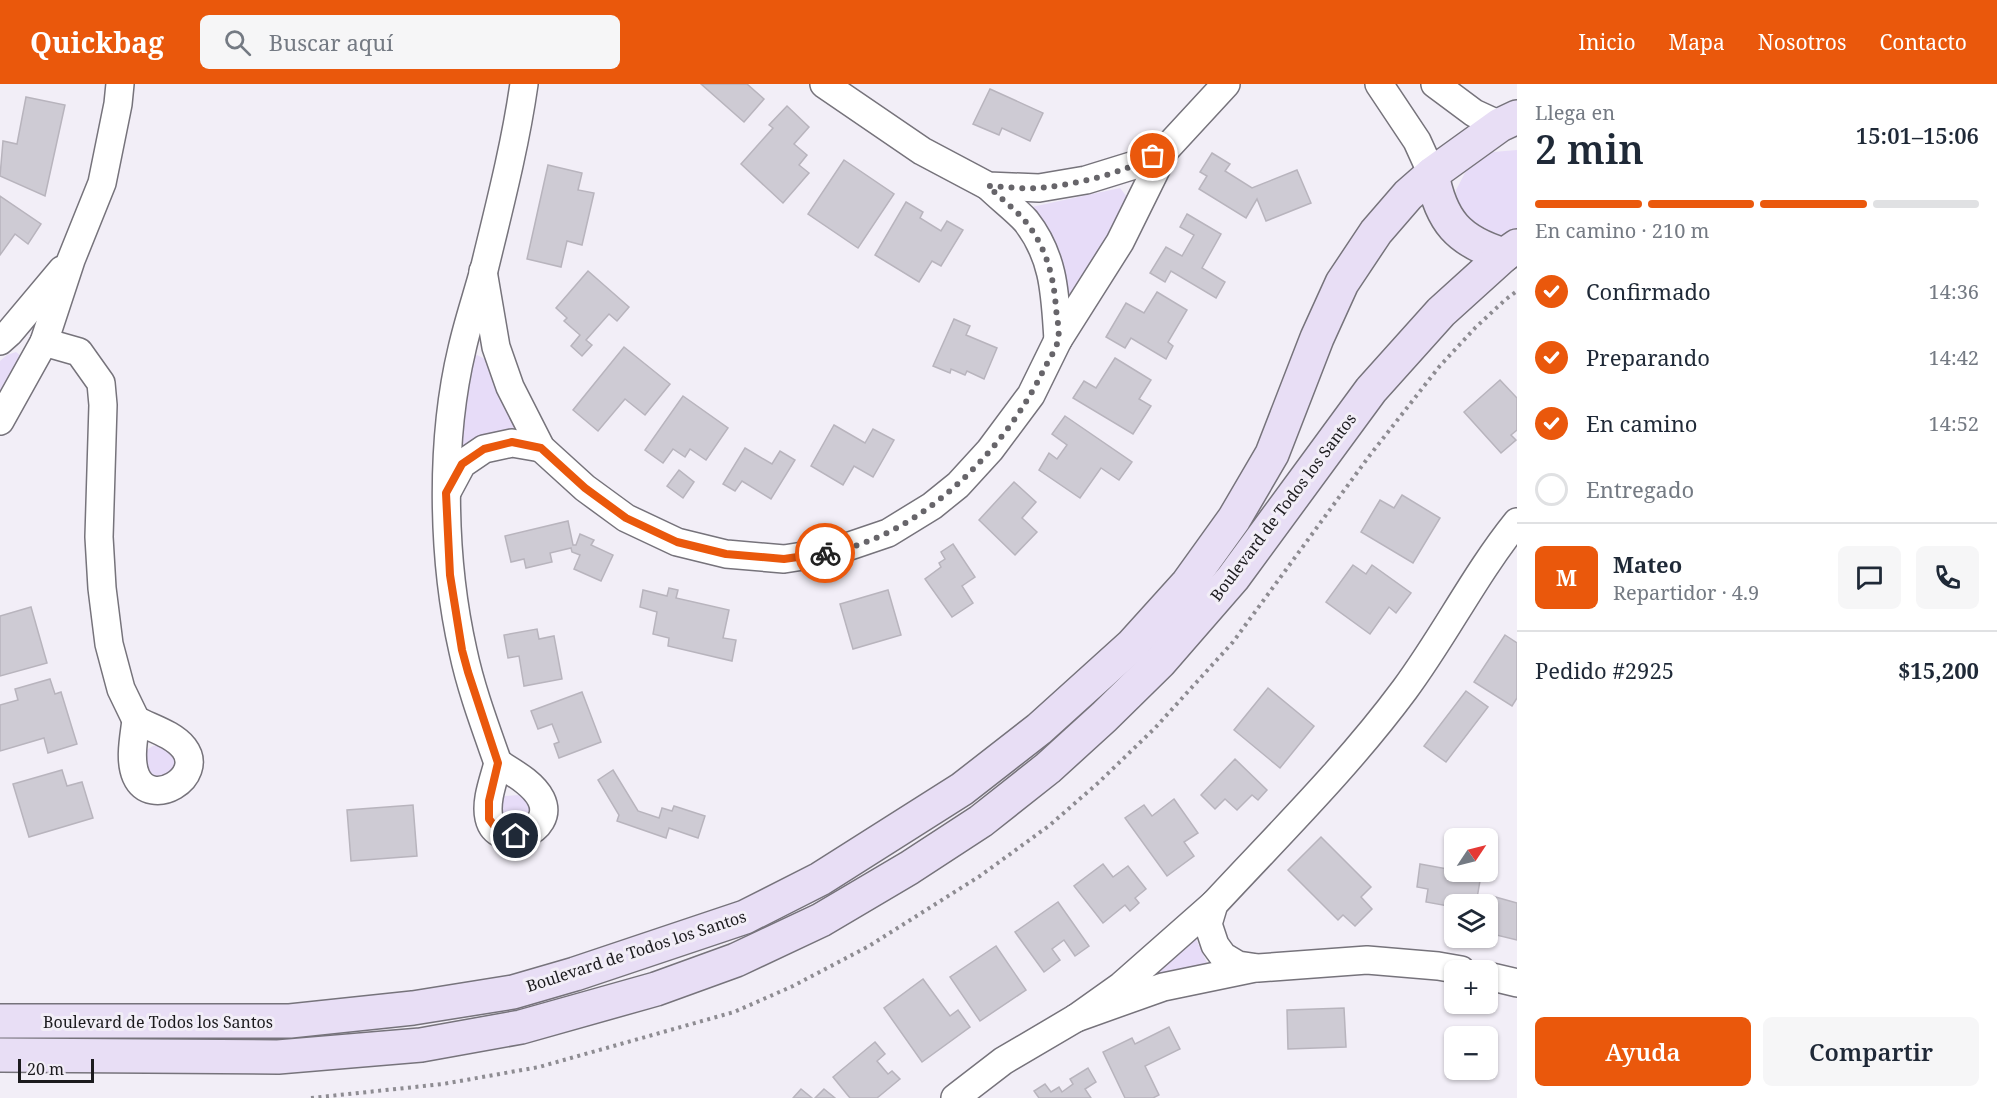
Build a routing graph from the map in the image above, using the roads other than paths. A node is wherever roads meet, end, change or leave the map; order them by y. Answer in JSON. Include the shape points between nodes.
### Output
{"nodes":[{"id":1,"x":120,"y":84,"type":"edge"},
{"id":2,"x":524,"y":84,"type":"edge"},
{"id":3,"x":824,"y":84,"type":"edge"},
{"id":4,"x":1226,"y":84,"type":"edge"},
{"id":5,"x":1380,"y":84,"type":"edge"},
{"id":6,"x":1433,"y":84,"type":"edge"},
{"id":7,"x":1398,"y":110,"type":"junction"},
{"id":8,"x":1511,"y":125,"type":"edge"},
{"id":9,"x":1166,"y":149,"type":"junction"},
{"id":10,"x":1432,"y":174,"type":"junction"},
{"id":11,"x":988,"y":186,"type":"junction"},
{"id":12,"x":1510,"y":251,"type":"edge"},
{"id":13,"x":71,"y":260,"type":"junction"},
{"id":14,"x":483,"y":271,"type":"junction"},
{"id":15,"x":1058,"y":340,"type":"junction"},
{"id":16,"x":0,"y":341,"type":"edge"},
{"id":17,"x":44,"y":342,"type":"junction"},
{"id":18,"x":0,"y":421,"type":"edge"},
{"id":19,"x":541,"y":448,"type":"junction"},
{"id":20,"x":446,"y":493,"type":"junction"},
{"id":21,"x":1517,"y":522,"type":"edge"},
{"id":22,"x":136,"y":720,"type":"dead end"},
{"id":23,"x":498,"y":763,"type":"dead end"},
{"id":24,"x":1214,"y":904,"type":"junction"},
{"id":25,"x":1444,"y":967,"type":"edge"},
{"id":26,"x":1258,"y":968,"type":"junction"},
{"id":27,"x":1498,"y":978,"type":"edge"},
{"id":28,"x":1517,"y":983,"type":"edge"},
{"id":29,"x":1076,"y":1018,"type":"junction"},
{"id":30,"x":0,"y":1022,"type":"edge"},
{"id":31,"x":0,"y":1055,"type":"edge"},
{"id":32,"x":955,"y":1098,"type":"edge"}],
"edges":[{"from":1,"to":13,"type":"street","via":[[102,183]]},
{"from":2,"to":14,"type":"street","via":[[517,135]]},
{"from":3,"to":11,"type":"street","via":[[921,151]]},
{"from":4,"to":9,"type":"street"},
{"from":5,"to":7,"type":"street"},
{"from":6,"to":7,"type":"street"},
{"from":6,"to":8,"type":"street","via":[[1474,113]]},
{"from":7,"to":10,"type":"street"},
{"from":8,"to":10,"type":"street","name":"Boulevard de Todos los Santos"},
{"from":9,"to":11,"type":"street","via":[[1141,163],[1086,180],[1039,188]]},
{"from":9,"to":15,"type":"street","via":[[1120,242]]},
{"from":10,"to":12,"type":"street","via":[[1442,208],[1462,236],[1482,248]]},
{"from":10,"to":30,"type":"street","name":"Boulevard de Todos los Santos","via":[[1376,232],[1342,283],[1272,454],[1234,519],[1188,583],[1132,645],[1039,729],[962,789],[820,879],[745,917],[513,992],[290,1021]]},
{"from":11,"to":15,"type":"street","via":[[1025,221],[1046,254],[1055,285]]},
{"from":12,"to":31,"type":"street","name":"Boulevard de Todos los Santos","via":[[1441,312],[1371,390],[1233,578],[1160,662],[1104,717],[1048,768],[981,820],[821,920],[736,960],[656,989],[521,1027],[420,1045],[278,1057]]},
{"from":13,"to":16,"type":"street"},
{"from":13,"to":17,"type":"street"},
{"from":14,"to":19,"type":"street","via":[[496,347],[510,387]]},
{"from":14,"to":20,"type":"street","via":[[461,350],[451,414]]},
{"from":15,"to":19,"type":"street","via":[[1031,395],[958,485],[888,533],[835,551],[784,559],[726,554],[677,542],[626,518]]},
{"from":17,"to":18,"type":"street"},
{"from":17,"to":22,"type":"street","via":[[79,352],[100,383],[104,405],[99,537],[102,588],[109,644],[121,689]]},
{"from":19,"to":20,"type":"street","via":[[512,442],[484,449],[462,464]]},
{"from":20,"to":23,"type":"street","via":[[450,575],[462,650]]},
{"from":21,"to":24,"type":"street","via":[[1446,630],[1366,738]]},
{"from":24,"to":26,"type":"street","via":[[1208,924],[1215,945],[1223,956],[1238,965]]},
{"from":24,"to":29,"type":"street","via":[[1121,986]]},
{"from":25,"to":26,"type":"street","via":[[1367,960]]},
{"from":26,"to":29,"type":"street","via":[[1163,987]]},
{"from":27,"to":28,"type":"street"},
{"from":29,"to":32,"type":"street","via":[[1003,1061]]}]}
